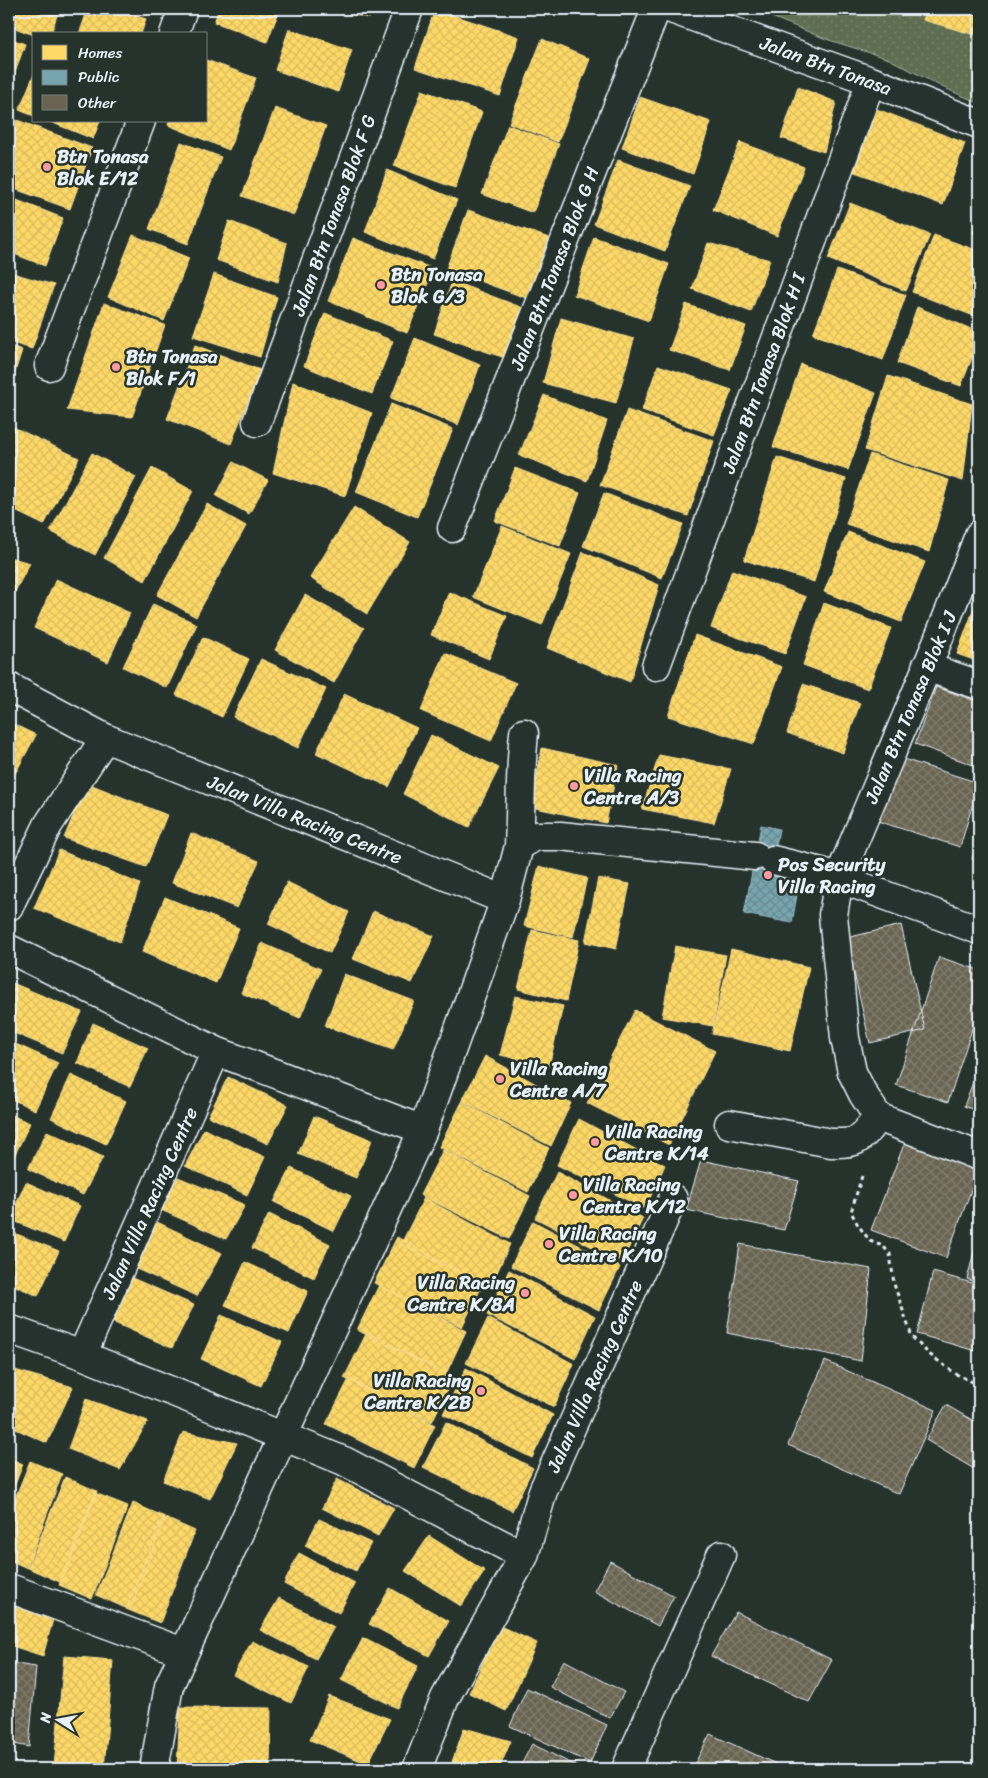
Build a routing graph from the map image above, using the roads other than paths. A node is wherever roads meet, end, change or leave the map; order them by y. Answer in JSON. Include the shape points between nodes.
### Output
{"nodes":[{"id":1,"x":183,"y":9,"type":"edge"},
{"id":2,"x":409,"y":9,"type":"edge"},
{"id":3,"x":656,"y":9,"type":"edge"},
{"id":4,"x":671,"y":9,"type":"edge"},
{"id":5,"x":175,"y":32,"type":"edge"},
{"id":6,"x":871,"y":81,"type":"junction"},
{"id":7,"x":141,"y":122,"type":"edge"},
{"id":8,"x":979,"y":124,"type":"edge"},
{"id":9,"x":49,"y":366,"type":"dead end"},
{"id":10,"x":257,"y":422,"type":"dead end"},
{"id":11,"x":452,"y":528,"type":"dead end"},
{"id":12,"x":979,"y":535,"type":"edge"},
{"id":13,"x":656,"y":666,"type":"dead end"},
{"id":14,"x":926,"y":667,"type":"junction"},
{"id":15,"x":979,"y":685,"type":"edge"},
{"id":16,"x":9,"y":687,"type":"edge"},
{"id":17,"x":524,"y":733,"type":"dead end"},
{"id":18,"x":105,"y":738,"type":"junction"},
{"id":19,"x":519,"y":846,"type":"junction"},
{"id":20,"x":839,"y":878,"type":"junction"},
{"id":21,"x":505,"y":900,"type":"junction"},
{"id":22,"x":9,"y":906,"type":"edge"},
{"id":23,"x":979,"y":930,"type":"edge"},
{"id":24,"x":9,"y":949,"type":"edge"},
{"id":25,"x":216,"y":1051,"type":"junction"},
{"id":26,"x":878,"y":1117,"type":"junction"},
{"id":27,"x":729,"y":1124,"type":"dead end"},
{"id":28,"x":423,"y":1130,"type":"junction"},
{"id":29,"x":979,"y":1156,"type":"edge"},
{"id":30,"x":673,"y":1199,"type":"dead end"},
{"id":31,"x":9,"y":1329,"type":"edge"},
{"id":32,"x":82,"y":1355,"type":"junction"},
{"id":33,"x":284,"y":1435,"type":"junction"},
{"id":34,"x":721,"y":1555,"type":"dead end"},
{"id":35,"x":524,"y":1556,"type":"junction"},
{"id":36,"x":9,"y":1588,"type":"edge"},
{"id":37,"x":183,"y":1652,"type":"junction"},
{"id":38,"x":154,"y":1769,"type":"edge"},
{"id":39,"x":418,"y":1769,"type":"edge"},
{"id":40,"x":626,"y":1769,"type":"edge"}],
"edges":[{"from":1,"to":5,"type":"street"},
{"from":2,"to":10,"type":"street","name":"Jalan Btn Tonasa Blok F G"},
{"from":3,"to":11,"type":"street","name":"Jalan Btn.Tonasa Blok G H"},
{"from":4,"to":6,"type":"street","name":"Jalan Btn Tonasa"},
{"from":6,"to":8,"type":"street","name":"Jalan Btn Tonasa"},
{"from":6,"to":13,"type":"street","name":"Jalan Btn Tonasa Blok H I"},
{"from":7,"to":9,"type":"street"},
{"from":12,"to":14,"type":"street","name":"Jalan Btn Tonasa Blok I J","via":[[946,624]]},
{"from":14,"to":15,"type":"street"},
{"from":14,"to":20,"type":"street","name":"Jalan Btn Tonasa Blok I J"},
{"from":16,"to":18,"type":"street","name":"Jalan Villa Racing Centre"},
{"from":17,"to":19,"type":"street"},
{"from":18,"to":21,"type":"street","name":"Jalan Villa Racing Centre"},
{"from":18,"to":22,"type":"street","via":[[48,825]]},
{"from":19,"to":20,"type":"street","via":[[536,836],[560,836],[764,858]]},
{"from":19,"to":21,"type":"street"},
{"from":20,"to":23,"type":"street"},
{"from":20,"to":26,"type":"street","name":"Jalan Btn Tonasa Blok I J","via":[[833,915],[845,1038],[852,1072]]},
{"from":21,"to":28,"type":"street"},
{"from":24,"to":25,"type":"street"},
{"from":25,"to":28,"type":"street"},
{"from":25,"to":32,"type":"street","name":"Jalan Villa Racing Centre"},
{"from":26,"to":27,"type":"street","via":[[859,1140],[847,1144]]},
{"from":26,"to":29,"type":"street"},
{"from":28,"to":33,"type":"street"},
{"from":30,"to":35,"type":"street","name":"Jalan Villa Racing Centre","via":[[544,1491]]},
{"from":31,"to":32,"type":"street"},
{"from":32,"to":33,"type":"street"},
{"from":33,"to":35,"type":"street","via":[[344,1461]]},
{"from":33,"to":37,"type":"street"},
{"from":34,"to":40,"type":"street"},
{"from":35,"to":39,"type":"street","name":"Jalan Villa Racing Centre","via":[[445,1698]]},
{"from":36,"to":37,"type":"street"},
{"from":37,"to":38,"type":"street","via":[[169,1686]]}]}
